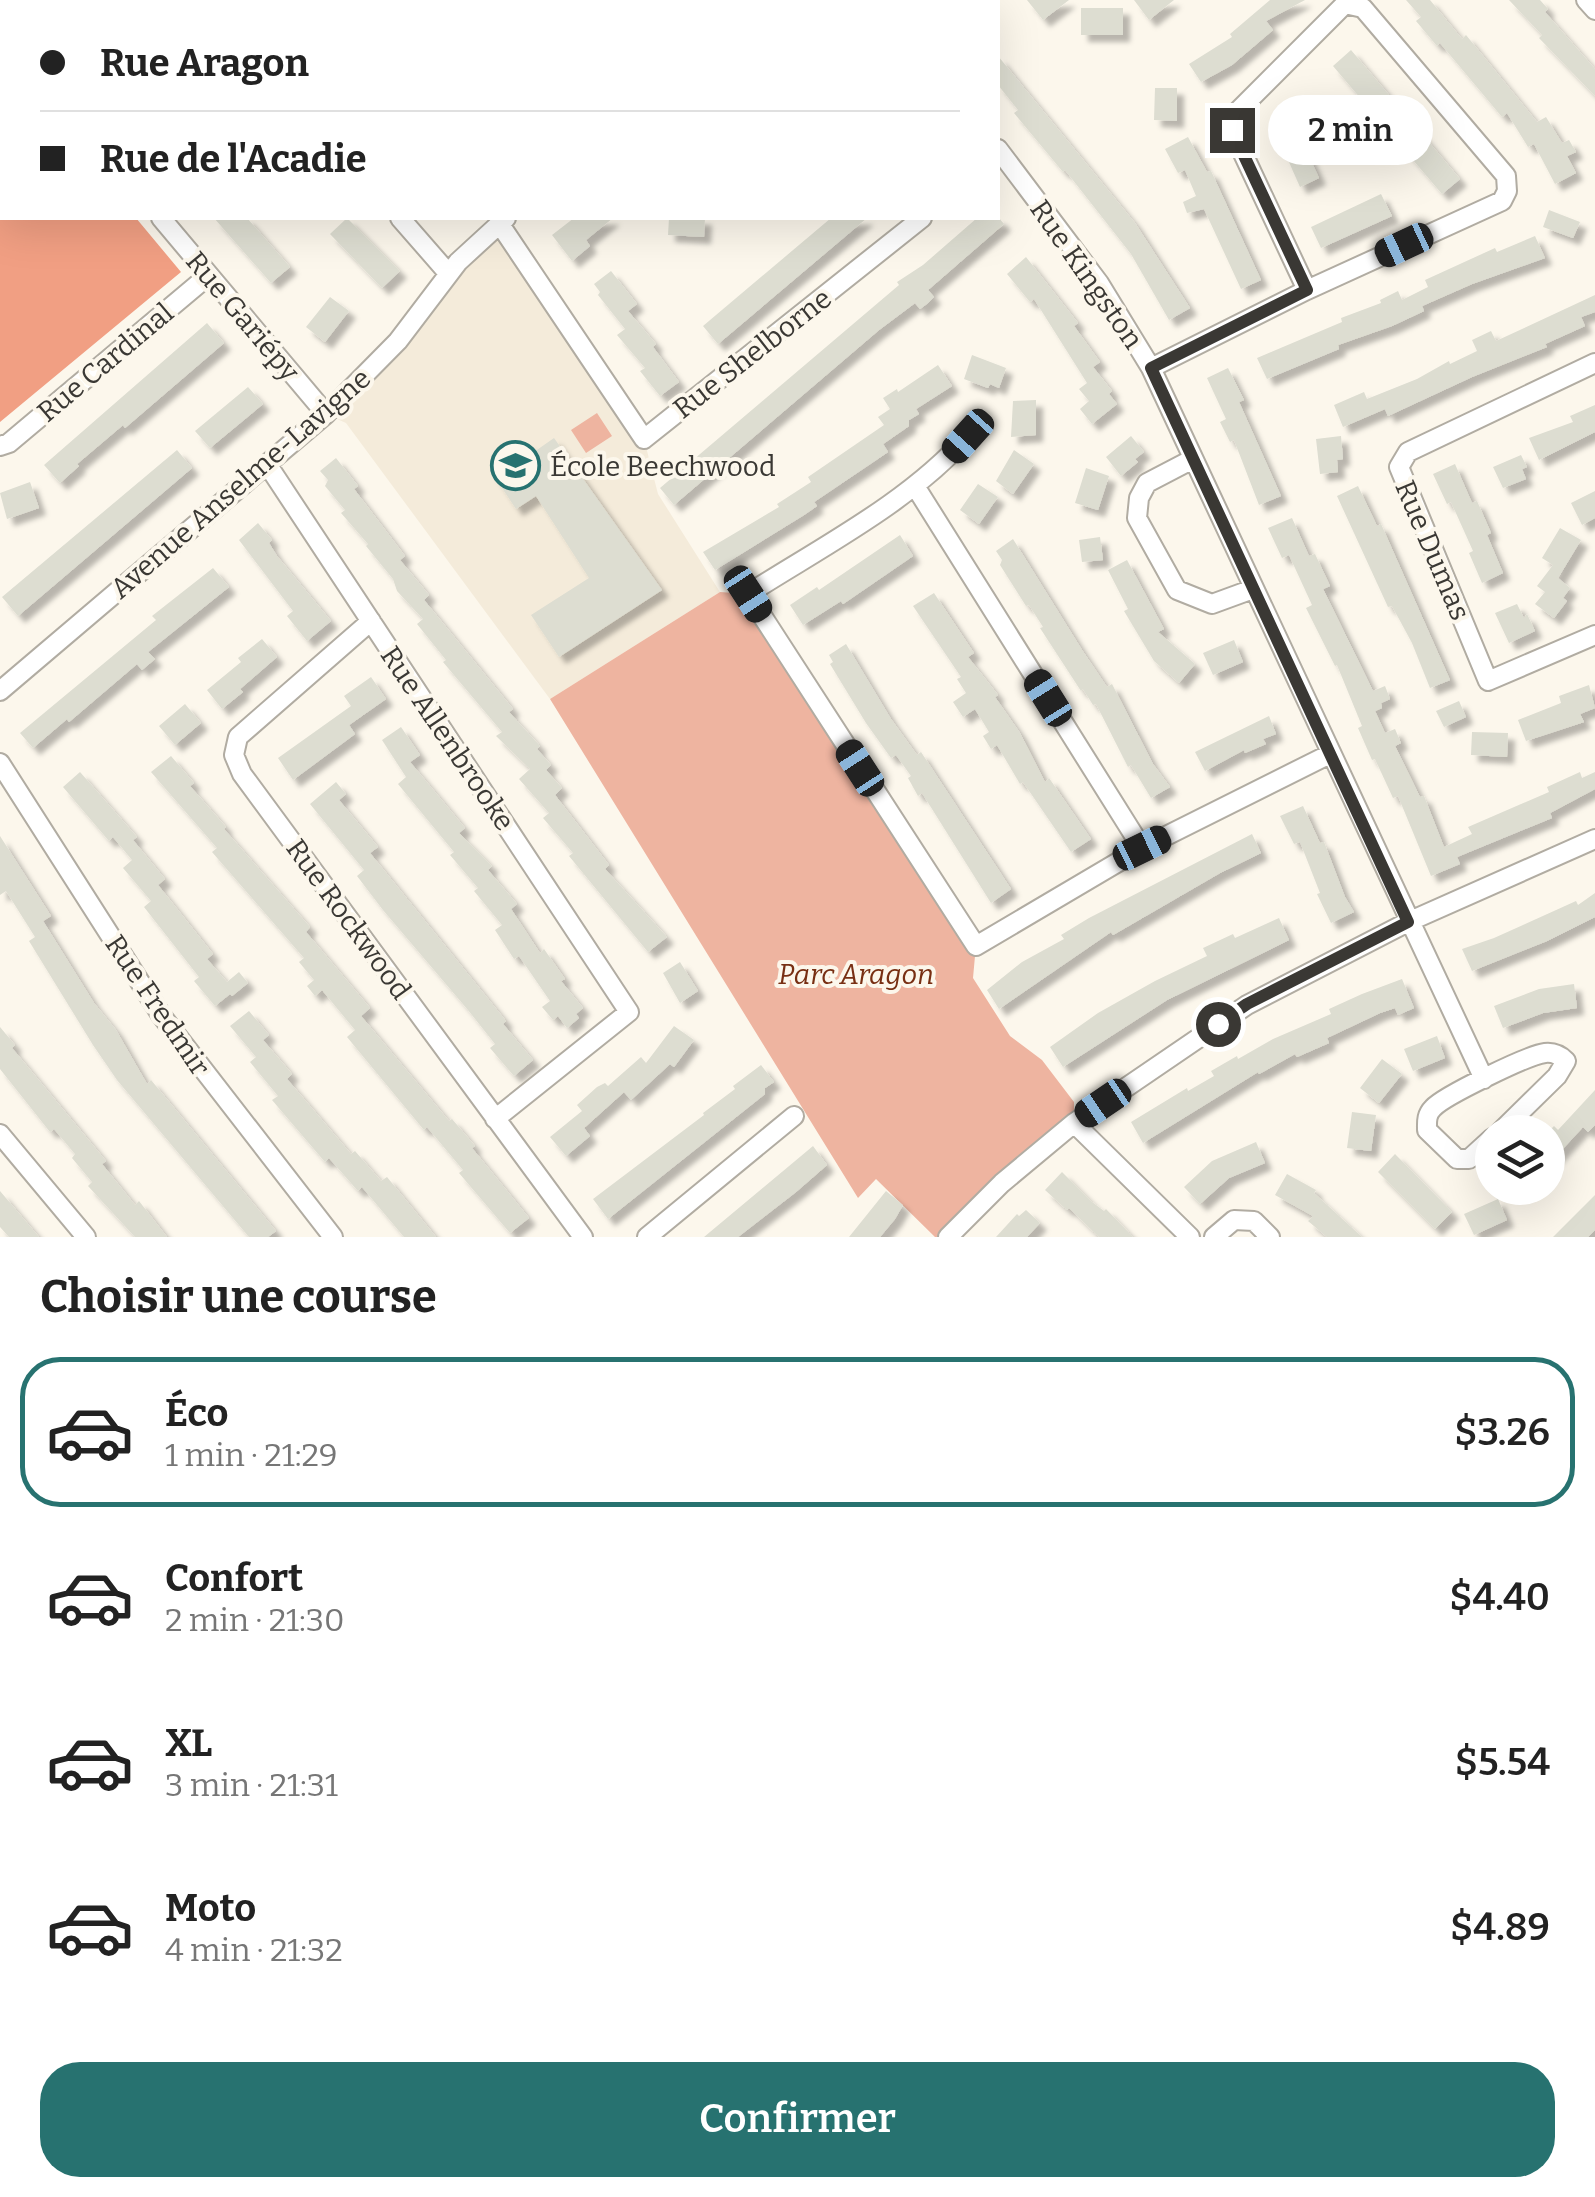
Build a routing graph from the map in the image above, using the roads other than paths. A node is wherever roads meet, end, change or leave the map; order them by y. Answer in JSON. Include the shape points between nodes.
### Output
{"nodes":[{"id":1,"x":1586,"y":0,"type":"edge"},
{"id":2,"x":1595,"y":10,"type":"edge"},
{"id":3,"x":1000,"y":154,"type":"edge"},
{"id":4,"x":163,"y":220,"type":"edge"},
{"id":5,"x":402,"y":220,"type":"edge"},
{"id":6,"x":502,"y":220,"type":"edge"},
{"id":7,"x":919,"y":220,"type":"edge"},
{"id":8,"x":448,"y":273,"type":"junction"},
{"id":9,"x":209,"y":275,"type":"junction"},
{"id":10,"x":1307,"y":290,"type":"junction"},
{"id":11,"x":1595,"y":363,"type":"edge"},
{"id":12,"x":1151,"y":368,"type":"junction"},
{"id":13,"x":326,"y":414,"type":"junction"},
{"id":14,"x":968,"y":436,"type":"dead end"},
{"id":15,"x":0,"y":446,"type":"edge"},
{"id":16,"x":1193,"y":459,"type":"junction"},
{"id":17,"x":267,"y":464,"type":"junction"},
{"id":18,"x":915,"y":486,"type":"junction"},
{"id":19,"x":1253,"y":589,"type":"junction"},
{"id":20,"x":370,"y":621,"type":"junction"},
{"id":21,"x":1594,"y":630,"type":"edge"},
{"id":22,"x":0,"y":691,"type":"edge"},
{"id":23,"x":1330,"y":754,"type":"junction"},
{"id":24,"x":0,"y":763,"type":"edge"},
{"id":25,"x":1595,"y":840,"type":"edge"},
{"id":26,"x":1142,"y":848,"type":"junction"},
{"id":27,"x":1408,"y":922,"type":"junction"},
{"id":28,"x":1484,"y":1079,"type":"junction"},
{"id":29,"x":1518,"y":1115,"type":"edge"},
{"id":30,"x":794,"y":1116,"type":"dead end"},
{"id":31,"x":496,"y":1119,"type":"junction"},
{"id":32,"x":1074,"y":1122,"type":"junction"},
{"id":33,"x":0,"y":1134,"type":"edge"},
{"id":34,"x":1475,"y":1152,"type":"edge"},
{"id":35,"x":86,"y":1237,"type":"edge"},
{"id":36,"x":332,"y":1237,"type":"edge"},
{"id":37,"x":583,"y":1237,"type":"edge"},
{"id":38,"x":648,"y":1237,"type":"edge"},
{"id":39,"x":948,"y":1237,"type":"edge"},
{"id":40,"x":1190,"y":1237,"type":"edge"},
{"id":41,"x":1214,"y":1237,"type":"edge"},
{"id":42,"x":1270,"y":1237,"type":"edge"}],
"edges":[{"from":1,"to":2,"type":"street"},
{"from":3,"to":12,"type":"street","name":"Rue Kingston","via":[[1100,283]]},
{"from":4,"to":9,"type":"street","name":"Rue Gariépy"},
{"from":5,"to":8,"type":"street"},
{"from":6,"to":7,"type":"street","name":"Rue Shelborne","via":[[644,439]]},
{"from":6,"to":8,"type":"street","name":"Avenue Anselme-Lavigne"},
{"from":8,"to":13,"type":"street","name":"Avenue Anselme-Lavigne","via":[[398,340]]},
{"from":9,"to":13,"type":"street","name":"Rue Gariépy"},
{"from":9,"to":15,"type":"street","name":"Rue Cardinal"},
{"from":10,"to":10,"type":"street","via":[[1502,201],[1508,190],[1506,176],[1363,8],[1345,4],[1236,112],[1232,130]]},
{"from":10,"to":12,"type":"street"},
{"from":11,"to":21,"type":"street","name":"Rue Dumas","via":[[1408,452],[1399,468],[1488,681]]},
{"from":12,"to":16,"type":"street","name":"Rue Kingston"},
{"from":13,"to":17,"type":"street","name":"Avenue Anselme-Lavigne"},
{"from":14,"to":18,"type":"street"},
{"from":16,"to":19,"type":"street","name":"Rue Kingston"},
{"from":16,"to":19,"type":"street","via":[[1147,483],[1137,518],[1176,590],[1212,604]]},
{"from":17,"to":20,"type":"street","name":"Rue Allenbrooke"},
{"from":17,"to":22,"type":"street","name":"Avenue Anselme-Lavigne"},
{"from":18,"to":26,"type":"street"},
{"from":18,"to":26,"type":"street","via":[[748,594],[976,946]]},
{"from":19,"to":23,"type":"street","name":"Rue Kingston"},
{"from":20,"to":31,"type":"street","name":"Rue Allenbrooke","via":[[629,1012]]},
{"from":20,"to":31,"type":"street","name":"Rue Rockwood","via":[[238,737],[234,754],[242,774]]},
{"from":23,"to":26,"type":"street"},
{"from":23,"to":27,"type":"street","name":"Rue Kingston"},
{"from":24,"to":36,"type":"street","name":"Rue Fredmir","via":[[161,1016]]},
{"from":25,"to":27,"type":"street"},
{"from":27,"to":28,"type":"street","name":"Rue Kingston"},
{"from":27,"to":32,"type":"street","via":[[1247,1004]]},
{"from":28,"to":29,"type":"street","via":[[1543,1053],[1566,1061]]},
{"from":28,"to":34,"type":"street","via":[[1434,1106],[1427,1117],[1427,1130],[1457,1159]]},
{"from":30,"to":38,"type":"street"},
{"from":31,"to":37,"type":"street","name":"Rue Rockwood"},
{"from":32,"to":39,"type":"street"},
{"from":32,"to":40,"type":"street"},
{"from":33,"to":35,"type":"street"},
{"from":41,"to":42,"type":"street","via":[[1234,1220],[1254,1221]]}]}
